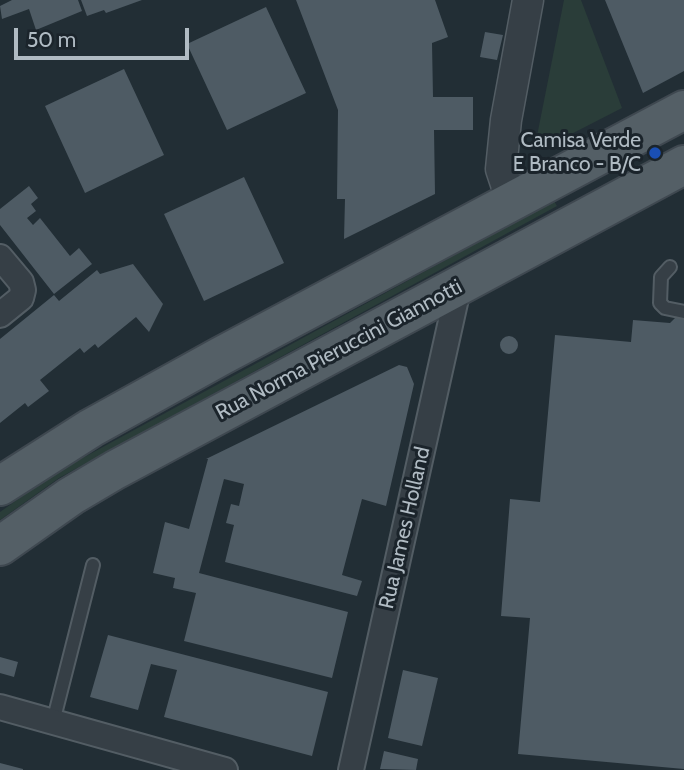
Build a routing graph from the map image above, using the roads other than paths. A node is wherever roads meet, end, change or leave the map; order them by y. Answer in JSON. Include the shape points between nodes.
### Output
{"nodes":[{"id":1,"x":528,"y":0,"type":"edge"},
{"id":2,"x":684,"y":110,"type":"edge"},
{"id":3,"x":684,"y":165,"type":"edge"},
{"id":4,"x":512,"y":202,"type":"junction"},
{"id":5,"x":0,"y":257,"type":"edge"},
{"id":6,"x":670,"y":267,"type":"dead end"},
{"id":7,"x":459,"y":285,"type":"junction"},
{"id":8,"x":684,"y":312,"type":"edge"},
{"id":9,"x":0,"y":315,"type":"edge"},
{"id":10,"x":0,"y":486,"type":"edge"},
{"id":11,"x":0,"y":546,"type":"edge"},
{"id":12,"x":93,"y":565,"type":"dead end"},
{"id":13,"x":0,"y":707,"type":"edge"},
{"id":14,"x":53,"y":722,"type":"junction"},
{"id":15,"x":225,"y":770,"type":"edge"},
{"id":16,"x":351,"y":770,"type":"edge"}],
"edges":[{"from":1,"to":4,"type":"street","via":[[501,169]]},
{"from":2,"to":4,"type":"main road"},
{"from":3,"to":7,"type":"main road","name":"Rua Norma Pieruccini Giannotti"},
{"from":4,"to":10,"type":"main road","via":[[91,428]]},
{"from":5,"to":9,"type":"street","via":[[23,290],[21,298]]},
{"from":6,"to":8,"type":"lane","via":[[661,277],[660,303]]},
{"from":7,"to":11,"type":"main road","name":"Rua Norma Pieruccini Giannotti","via":[[115,470]]},
{"from":7,"to":16,"type":"street","name":"Rua James Holland"},
{"from":12,"to":14,"type":"lane"},
{"from":13,"to":14,"type":"street"},
{"from":14,"to":15,"type":"street"}]}
